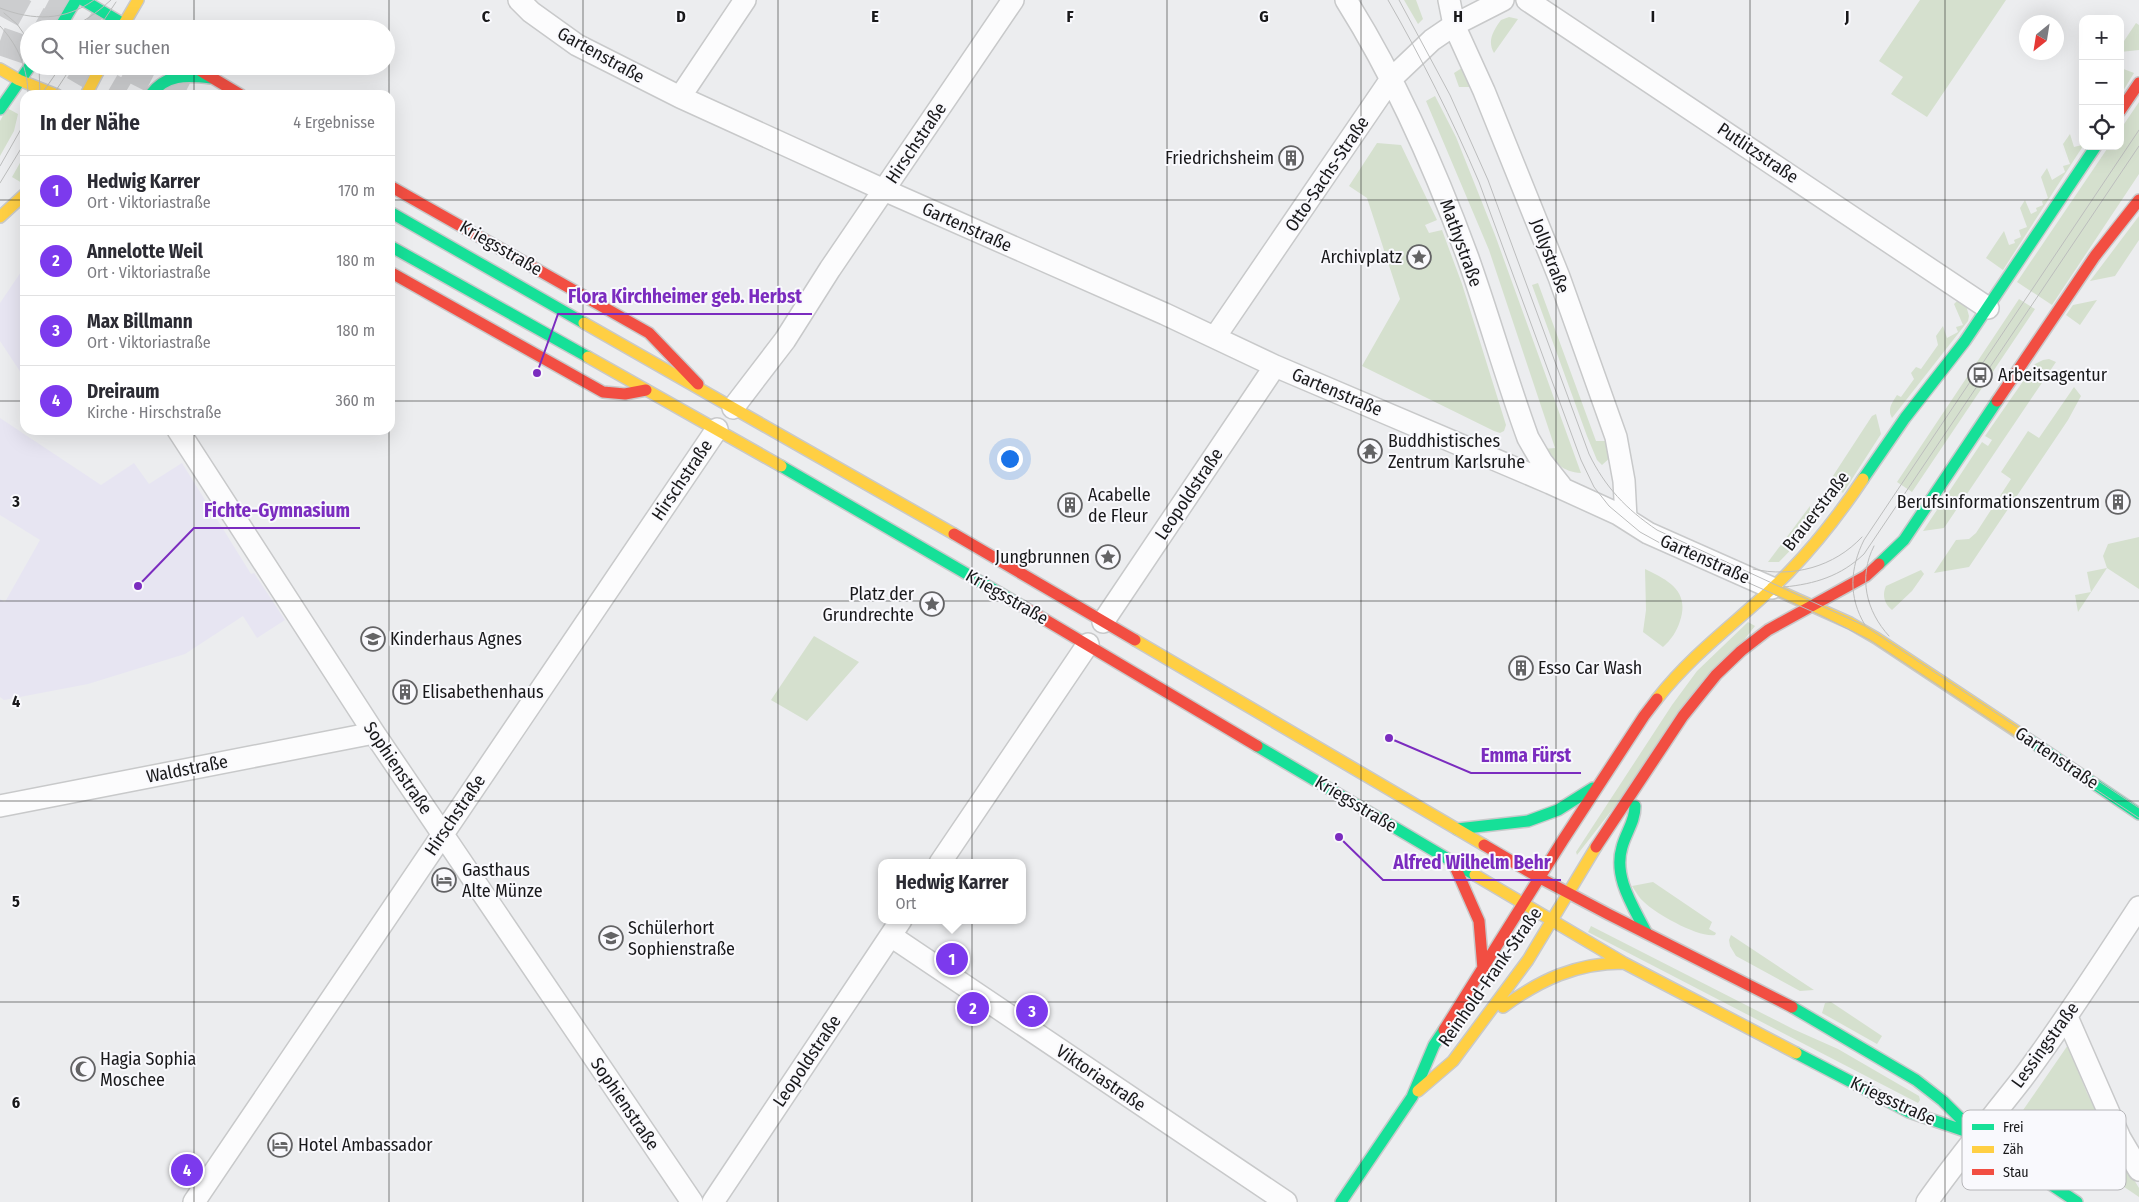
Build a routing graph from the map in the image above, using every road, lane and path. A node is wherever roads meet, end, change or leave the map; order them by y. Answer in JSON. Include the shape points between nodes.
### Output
{"nodes":[{"id":1,"x":76,"y":0,"type":"edge"},
{"id":2,"x":83,"y":0,"type":"edge"},
{"id":3,"x":138,"y":0,"type":"edge"},
{"id":4,"x":519,"y":0,"type":"edge"},
{"id":5,"x":745,"y":0,"type":"edge"},
{"id":6,"x":1013,"y":0,"type":"edge"},
{"id":7,"x":1346,"y":0,"type":"edge"},
{"id":8,"x":1449,"y":0,"type":"edge"},
{"id":9,"x":1503,"y":0,"type":"edge"},
{"id":10,"x":1527,"y":0,"type":"edge"},
{"id":11,"x":64,"y":20,"type":"edge"},
{"id":12,"x":115,"y":20,"type":"edge"},
{"id":13,"x":129,"y":20,"type":"edge"},
{"id":14,"x":1454,"y":25,"type":"junction"},
{"id":15,"x":0,"y":69,"type":"edge"},
{"id":16,"x":24,"y":75,"type":"edge"},
{"id":17,"x":96,"y":75,"type":"edge"},
{"id":18,"x":177,"y":75,"type":"edge"},
{"id":19,"x":188,"y":75,"type":"edge"},
{"id":20,"x":206,"y":75,"type":"edge"},
{"id":21,"x":211,"y":78,"type":"junction"},
{"id":22,"x":1391,"y":79,"type":"junction"},
{"id":23,"x":20,"y":80,"type":"junction"},
{"id":24,"x":2139,"y":83,"type":"edge"},
{"id":25,"x":45,"y":90,"type":"edge"},
{"id":26,"x":89,"y":90,"type":"edge"},
{"id":27,"x":154,"y":90,"type":"edge"},
{"id":28,"x":232,"y":90,"type":"edge"},
{"id":29,"x":680,"y":97,"type":"junction"},
{"id":30,"x":2124,"y":105,"type":"edge"},
{"id":31,"x":0,"y":109,"type":"edge"},
{"id":32,"x":2093,"y":150,"type":"edge"},
{"id":33,"x":395,"y":189,"type":"edge"},
{"id":34,"x":884,"y":190,"type":"junction"},
{"id":35,"x":20,"y":199,"type":"edge"},
{"id":36,"x":2139,"y":200,"type":"edge"},
{"id":37,"x":395,"y":215,"type":"edge"},
{"id":38,"x":0,"y":217,"type":"edge"},
{"id":39,"x":395,"y":249,"type":"edge"},
{"id":40,"x":395,"y":275,"type":"edge"},
{"id":41,"x":1988,"y":308,"type":"junction"},
{"id":42,"x":1216,"y":337,"type":"junction"},
{"id":43,"x":1275,"y":366,"type":"junction"},
{"id":44,"x":702,"y":389,"type":"junction"},
{"id":45,"x":646,"y":390,"type":"junction"},
{"id":46,"x":733,"y":408,"type":"junction"},
{"id":47,"x":717,"y":429,"type":"junction"},
{"id":48,"x":181,"y":435,"type":"edge"},
{"id":49,"x":1565,"y":490,"type":"junction"},
{"id":50,"x":1626,"y":518,"type":"junction"},
{"id":51,"x":1772,"y":588,"type":"junction"},
{"id":52,"x":1810,"y":605,"type":"junction"},
{"id":53,"x":1103,"y":622,"type":"junction"},
{"id":54,"x":1088,"y":644,"type":"junction"},
{"id":55,"x":374,"y":732,"type":"junction"},
{"id":56,"x":1638,"y":782,"type":"junction"},
{"id":57,"x":1599,"y":785,"type":"junction"},
{"id":58,"x":0,"y":806,"type":"edge"},
{"id":59,"x":2139,"y":814,"type":"edge"},
{"id":60,"x":1458,"y":829,"type":"junction"},
{"id":61,"x":442,"y":834,"type":"junction"},
{"id":62,"x":943,"y":859,"type":"edge"},
{"id":63,"x":1453,"y":862,"type":"junction"},
{"id":64,"x":1540,"y":878,"type":"junction"},
{"id":65,"x":1569,"y":893,"type":"junction"},
{"id":66,"x":1523,"y":903,"type":"junction"},
{"id":67,"x":2139,"y":906,"type":"edge"},
{"id":68,"x":1553,"y":921,"type":"junction"},
{"id":69,"x":896,"y":928,"type":"edge"},
{"id":70,"x":1646,"y":932,"type":"junction"},
{"id":71,"x":1624,"y":963,"type":"junction"},
{"id":72,"x":1483,"y":969,"type":"junction"},
{"id":73,"x":2067,"y":1017,"type":"junction"},
{"id":74,"x":1484,"y":1022,"type":"junction"},
{"id":75,"x":1412,"y":1097,"type":"junction"},
{"id":76,"x":1996,"y":1110,"type":"edge"},
{"id":77,"x":2108,"y":1110,"type":"edge"},
{"id":78,"x":1962,"y":1120,"type":"edge"},
{"id":79,"x":1962,"y":1130,"type":"edge"},
{"id":80,"x":2126,"y":1148,"type":"edge"},
{"id":81,"x":1962,"y":1153,"type":"edge"},
{"id":82,"x":2139,"y":1170,"type":"edge"},
{"id":83,"x":2059,"y":1190,"type":"edge"},
{"id":84,"x":194,"y":1202,"type":"edge"},
{"id":85,"x":692,"y":1202,"type":"edge"},
{"id":86,"x":712,"y":1202,"type":"edge"},
{"id":87,"x":1286,"y":1202,"type":"edge"},
{"id":88,"x":1341,"y":1202,"type":"edge"},
{"id":89,"x":1927,"y":1202,"type":"edge"},
{"id":90,"x":2077,"y":1202,"type":"edge"}],
"edges":[{"from":1,"to":11,"type":"main road"},
{"from":2,"to":12,"type":"main road"},
{"from":3,"to":13,"type":"main road"},
{"from":4,"to":29,"type":"street","name":"Gartenstraße","via":[[577,45]]},
{"from":5,"to":29,"type":"street"},
{"from":6,"to":34,"type":"street","name":"Hirschstraße"},
{"from":7,"to":22,"type":"street","name":"Mathystraße"},
{"from":8,"to":14,"type":"street","name":"Jollystraße"},
{"from":9,"to":14,"type":"street"},
{"from":10,"to":41,"type":"street","name":"Putlitzstraße"},
{"from":14,"to":22,"type":"street","name":"Otto-Sachs-Straße","via":[[1417,52]]},
{"from":14,"to":50,"type":"street","name":"Jollystraße","via":[[1559,277],[1613,428],[1624,481]]},
{"from":15,"to":23,"type":"main road"},
{"from":16,"to":23,"type":"main road"},
{"from":17,"to":26,"type":"main road"},
{"from":18,"to":27,"type":"main road","via":[[160,82]]},
{"from":19,"to":21,"type":"main road"},
{"from":20,"to":21,"type":"main road"},
{"from":21,"to":28,"type":"main road"},
{"from":22,"to":42,"type":"street","name":"Otto-Sachs-Straße"},
{"from":22,"to":49,"type":"street","name":"Mathystraße","via":[[1446,199],[1528,438],[1542,462]]},
{"from":23,"to":25,"type":"main road"},
{"from":23,"to":31,"type":"main road"},
{"from":24,"to":30,"type":"main road"},
{"from":29,"to":34,"type":"street","name":"Gartenstraße"},
{"from":32,"to":41,"type":"main road","name":"Brauerstraße"},
{"from":33,"to":44,"type":"main road","name":"Kriegsstraße","via":[[649,333]]},
{"from":34,"to":42,"type":"street","name":"Gartenstraße"},
{"from":34,"to":46,"type":"street","name":"Hirschstraße","via":[[785,340]]},
{"from":35,"to":38,"type":"main road"},
{"from":36,"to":52,"type":"main road","via":[[2095,256],[1904,540],[1866,576]]},
{"from":37,"to":44,"type":"main road"},
{"from":39,"to":45,"type":"main road","name":"Kriegsstraße"},
{"from":40,"to":45,"type":"main road","via":[[603,392],[626,394]]},
{"from":41,"to":51,"type":"main road","name":"Brauerstraße","via":[[1905,418],[1838,516]]},
{"from":42,"to":43,"type":"street","name":"Gartenstraße"},
{"from":43,"to":49,"type":"street","name":"Gartenstraße"},
{"from":43,"to":53,"type":"street","name":"Leopoldstraße"},
{"from":44,"to":46,"type":"main road","name":"Kriegsstraße"},
{"from":45,"to":47,"type":"main road","name":"Kriegsstraße"},
{"from":46,"to":53,"type":"main road","name":"Kriegsstraße"},
{"from":47,"to":54,"type":"main road","name":"Kriegsstraße"},
{"from":47,"to":61,"type":"street","name":"Hirschstraße"},
{"from":48,"to":55,"type":"street","name":"Sophienstraße"},
{"from":49,"to":50,"type":"street","name":"Gartenstraße"},
{"from":50,"to":51,"type":"street","name":"Gartenstraße","via":[[1648,533]]},
{"from":51,"to":52,"type":"main road","name":"Gartenstraße"},
{"from":51,"to":57,"type":"main road","name":"Brauerstraße","via":[[1691,659],[1668,685],[1628,738]]},
{"from":52,"to":56,"type":"main road","via":[[1755,639],[1716,675],[1682,716]]},
{"from":52,"to":59,"type":"main road","name":"Gartenstraße","via":[[1876,638]]},
{"from":53,"to":60,"type":"main road","name":"Kriegsstraße"},
{"from":54,"to":62,"type":"street"},
{"from":54,"to":63,"type":"main road","name":"Kriegsstraße"},
{"from":55,"to":58,"type":"street","name":"Waldstraße"},
{"from":55,"to":61,"type":"street","name":"Sophienstraße"},
{"from":56,"to":65,"type":"main road"},
{"from":56,"to":70,"type":"main road","via":[[1633,823],[1620,851],[1620,866],[1627,893]]},
{"from":57,"to":60,"type":"main road","via":[[1558,810],[1528,821]]},
{"from":57,"to":64,"type":"main road","name":"Brauerstraße"},
{"from":60,"to":64,"type":"main road","name":"Kriegsstraße"},
{"from":61,"to":84,"type":"street","name":"Hirschstraße"},
{"from":61,"to":85,"type":"street","name":"Sophienstraße"},
{"from":63,"to":66,"type":"main road","name":"Kriegsstraße"},
{"from":63,"to":72,"type":"main road","via":[[1479,921]]},
{"from":64,"to":65,"type":"main road","name":"Kriegsstraße"},
{"from":64,"to":66,"type":"main road","name":"Reinhold-Frank-Straße"},
{"from":65,"to":68,"type":"main road","name":"Reinhold-Frank-Straße"},
{"from":65,"to":70,"type":"main road","name":"Kriegsstraße"},
{"from":66,"to":68,"type":"main road","name":"Kriegsstraße"},
{"from":66,"to":72,"type":"main road","name":"Reinhold-Frank-Straße"},
{"from":67,"to":73,"type":"street","name":"Lessingstraße"},
{"from":68,"to":71,"type":"main road","name":"Kriegsstraße"},
{"from":68,"to":74,"type":"main road","name":"Reinhold-Frank-Straße"},
{"from":69,"to":86,"type":"street","name":"Leopoldstraße"},
{"from":69,"to":87,"type":"street","name":"Viktoriastraße"},
{"from":70,"to":78,"type":"main road","name":"Kriegsstraße","via":[[1784,1002],[1916,1080]]},
{"from":71,"to":74,"type":"main road","via":[[1580,965],[1561,973],[1522,993]]},
{"from":71,"to":79,"type":"main road","name":"Kriegsstraße","via":[[1909,1112]]},
{"from":72,"to":75,"type":"main road","name":"Reinhold-Frank-Straße","via":[[1434,1045]]},
{"from":73,"to":76,"type":"street","name":"Lessingstraße"},
{"from":73,"to":77,"type":"street"},
{"from":74,"to":75,"type":"main road","name":"Reinhold-Frank-Straße","via":[[1453,1061]]},
{"from":75,"to":88,"type":"main road","name":"Reinhold-Frank-Straße"},
{"from":80,"to":82,"type":"street"},
{"from":81,"to":89,"type":"street","name":"Lessingstraße"},
{"from":83,"to":90,"type":"main road"}]}
